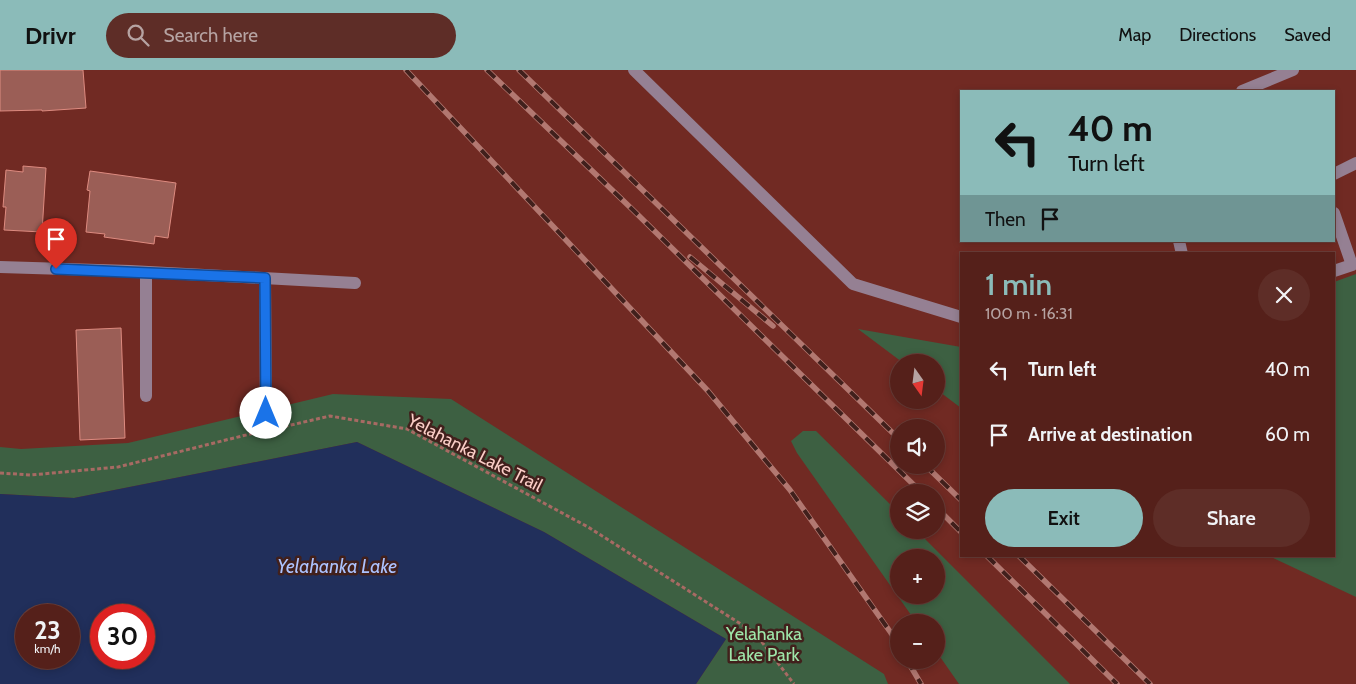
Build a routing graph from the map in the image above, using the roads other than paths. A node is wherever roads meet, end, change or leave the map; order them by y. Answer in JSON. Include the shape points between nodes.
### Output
{"nodes":[{"id":1,"x":634,"y":70,"type":"edge"},
{"id":2,"x":1293,"y":70,"type":"edge"},
{"id":3,"x":1244,"y":90,"type":"edge"},
{"id":4,"x":1356,"y":163,"type":"edge"},
{"id":5,"x":1335,"y":174,"type":"edge"},
{"id":6,"x":1335,"y":216,"type":"edge"},
{"id":7,"x":0,"y":267,"type":"edge"},
{"id":8,"x":1335,"y":271,"type":"edge"},
{"id":9,"x":146,"y":272,"type":"junction"},
{"id":10,"x":265,"y":278,"type":"junction"},
{"id":11,"x":355,"y":282,"type":"dead end"},
{"id":12,"x":960,"y":317,"type":"edge"},
{"id":13,"x":146,"y":396,"type":"dead end"},
{"id":14,"x":266,"y":413,"type":"dead end"}],
"edges":[{"from":1,"to":12,"type":"street","via":[[853,284]]},
{"from":2,"to":3,"type":"street"},
{"from":4,"to":5,"type":"street"},
{"from":6,"to":8,"type":"street","via":[[1352,265]]},
{"from":7,"to":9,"type":"street"},
{"from":9,"to":10,"type":"street"},
{"from":9,"to":13,"type":"street"},
{"from":10,"to":11,"type":"street"},
{"from":10,"to":14,"type":"street"}]}
